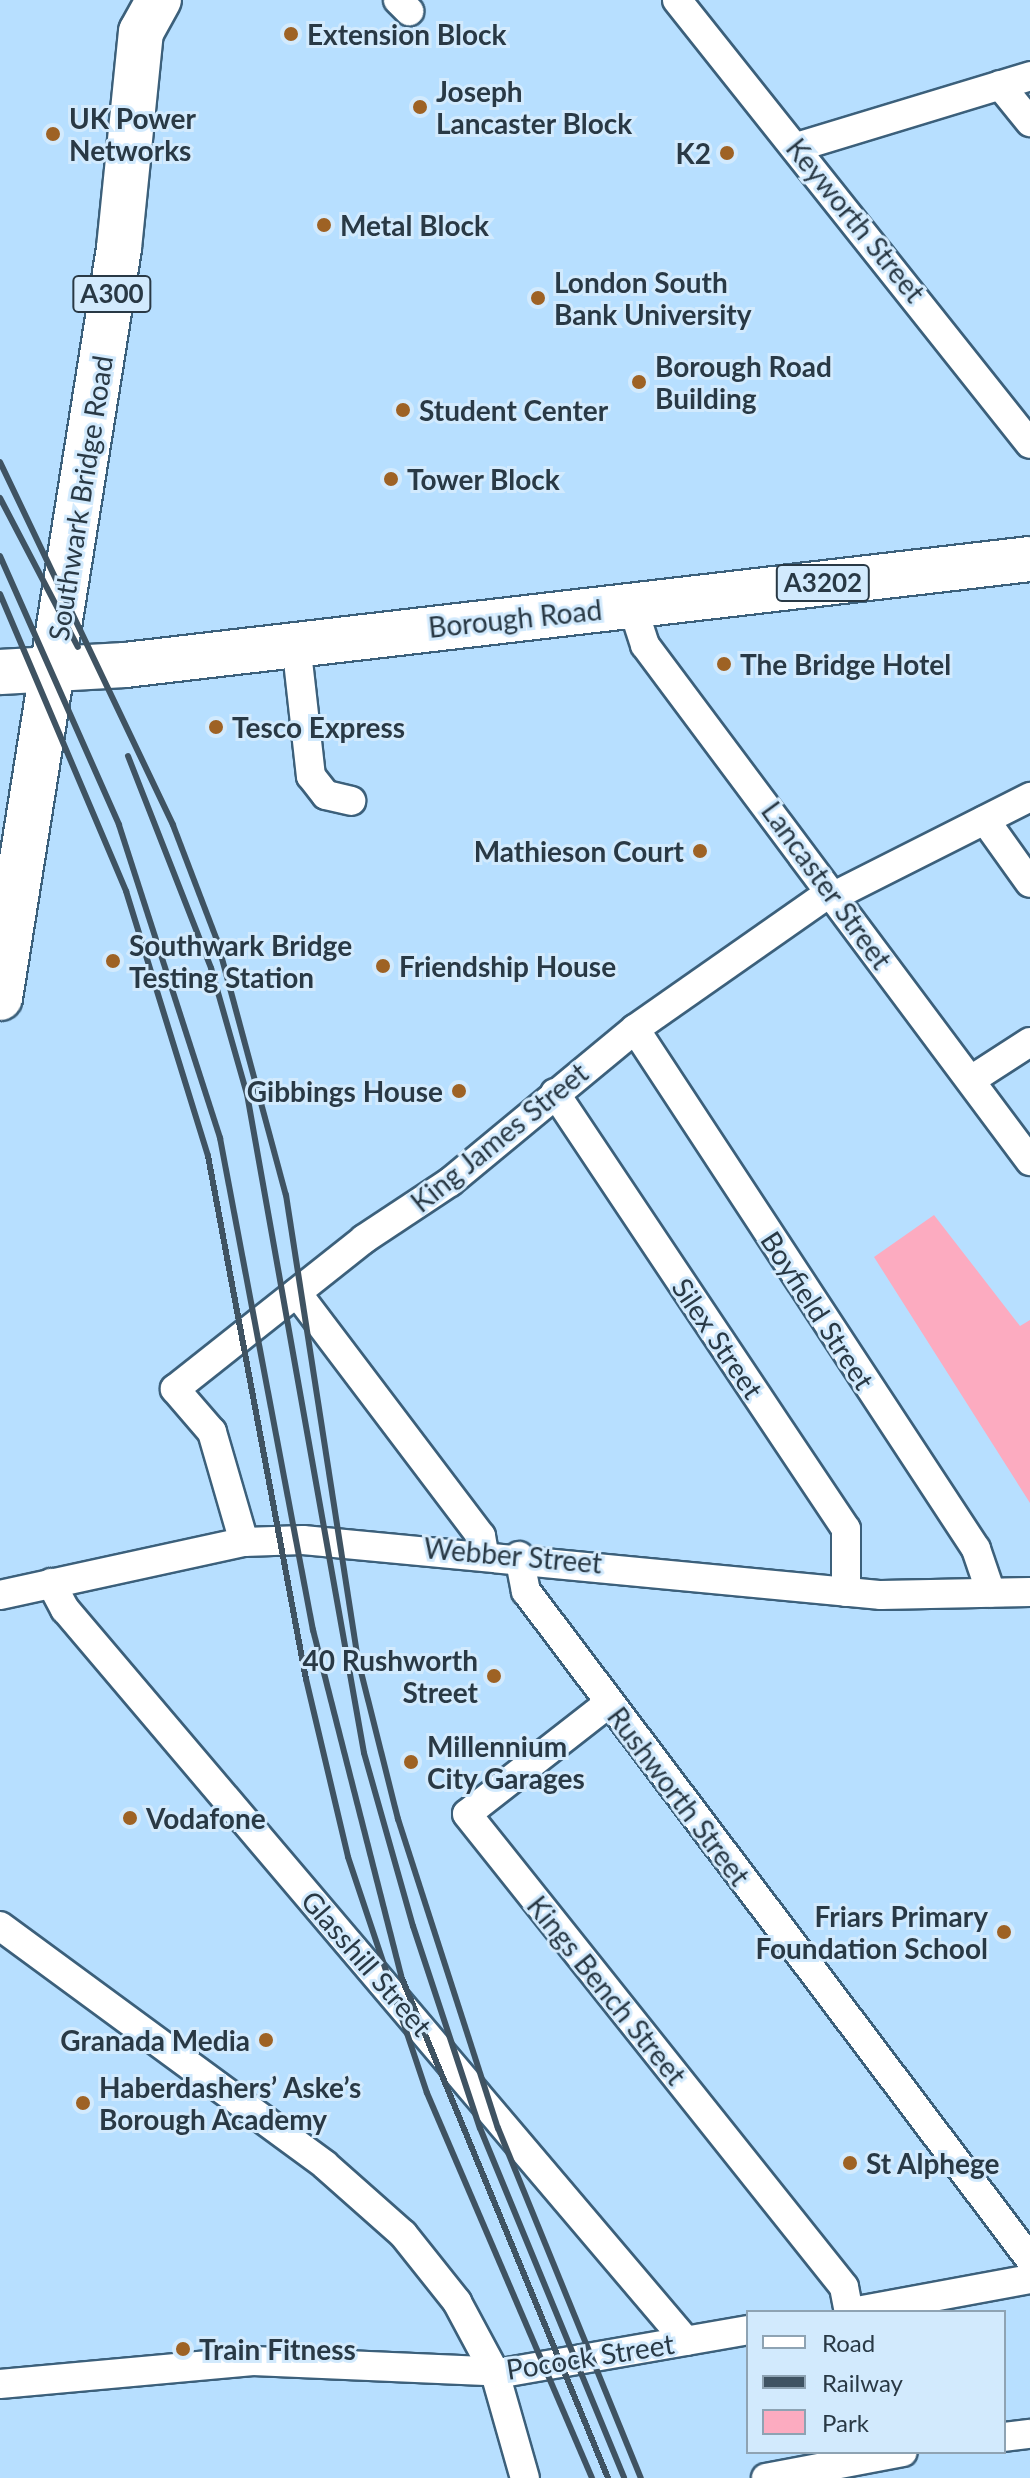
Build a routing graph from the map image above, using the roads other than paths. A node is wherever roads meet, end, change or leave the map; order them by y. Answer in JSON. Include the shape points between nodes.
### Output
{"nodes":[{"id":1,"x":677,"y":0,"type":"edge"},
{"id":2,"x":139,"y":11,"type":"edge"},
{"id":3,"x":1030,"y":76,"type":"edge"},
{"id":4,"x":1000,"y":85,"type":"junction"},
{"id":5,"x":1030,"y":122,"type":"edge"},
{"id":6,"x":797,"y":147,"type":"junction"},
{"id":7,"x":1030,"y":444,"type":"edge"},
{"id":8,"x":1029,"y":565,"type":"edge"},
{"id":9,"x":632,"y":605,"type":"junction"},
{"id":10,"x":296,"y":643,"type":"junction"},
{"id":11,"x":54,"y":668,"type":"junction"},
{"id":12,"x":0,"y":672,"type":"edge"},
{"id":13,"x":1030,"y":797,"type":"edge"},
{"id":14,"x":351,"y":801,"type":"dead end"},
{"id":15,"x":985,"y":820,"type":"junction"},
{"id":16,"x":1030,"y":883,"type":"edge"},
{"id":17,"x":830,"y":895,"type":"junction"},
{"id":18,"x":0,"y":998,"type":"edge"},
{"id":19,"x":635,"y":1029,"type":"junction"},
{"id":20,"x":1030,"y":1042,"type":"edge"},
{"id":21,"x":971,"y":1080,"type":"junction"},
{"id":22,"x":555,"y":1093,"type":"junction"},
{"id":23,"x":1030,"y":1161,"type":"edge"},
{"id":24,"x":297,"y":1293,"type":"junction"},
{"id":25,"x":244,"y":1542,"type":"junction"},
{"id":26,"x":484,"y":1553,"type":"junction"},
{"id":27,"x":519,"y":1556,"type":"junction"},
{"id":28,"x":51,"y":1583,"type":"junction"},
{"id":29,"x":846,"y":1592,"type":"junction"},
{"id":30,"x":1030,"y":1592,"type":"edge"},
{"id":31,"x":991,"y":1593,"type":"junction"},
{"id":32,"x":0,"y":1595,"type":"edge"},
{"id":33,"x":609,"y":1703,"type":"junction"},
{"id":34,"x":0,"y":1926,"type":"edge"},
{"id":35,"x":1030,"y":2259,"type":"edge"},
{"id":36,"x":1030,"y":2279,"type":"edge"},
{"id":37,"x":850,"y":2310,"type":"edge"},
{"id":38,"x":862,"y":2310,"type":"edge"},
{"id":39,"x":746,"y":2330,"type":"edge"},
{"id":40,"x":686,"y":2341,"type":"junction"},
{"id":41,"x":495,"y":2373,"type":"junction"},
{"id":42,"x":0,"y":2384,"type":"edge"},
{"id":43,"x":1030,"y":2434,"type":"edge"},
{"id":44,"x":1006,"y":2437,"type":"edge"},
{"id":45,"x":892,"y":2454,"type":"edge"},
{"id":46,"x":525,"y":2478,"type":"edge"},
{"id":47,"x":766,"y":2478,"type":"edge"}],
"edges":[{"from":1,"to":6,"type":"street","name":"Keyworth Street"},
{"from":2,"to":11,"type":"main road","name":"Southwark Bridge Road","number":"A300","via":[[119,248]]},
{"from":3,"to":4,"type":"street"},
{"from":4,"to":5,"type":"street"},
{"from":4,"to":6,"type":"street"},
{"from":6,"to":7,"type":"street","name":"Keyworth Street"},
{"from":8,"to":9,"type":"main road","name":"Borough Road","number":"A3202"},
{"from":9,"to":10,"type":"main road","name":"Borough Road","number":"A3202"},
{"from":9,"to":17,"type":"street","name":"Lancaster Street","via":[[645,645]]},
{"from":10,"to":11,"type":"main road","name":"Borough Road","number":"A3202"},
{"from":10,"to":14,"type":"street","via":[[311,776],[326,795]]},
{"from":11,"to":12,"type":"main road","name":"Borough Road","number":"A3202"},
{"from":11,"to":18,"type":"main road","name":"Southwark Bridge Road","number":"A300"},
{"from":13,"to":15,"type":"street","name":"King James Street"},
{"from":15,"to":16,"type":"street"},
{"from":15,"to":17,"type":"street","name":"King James Street"},
{"from":17,"to":19,"type":"street","name":"King James Street"},
{"from":17,"to":21,"type":"street","name":"Lancaster Street"},
{"from":19,"to":22,"type":"street","name":"King James Street"},
{"from":19,"to":31,"type":"street","name":"Boyfield Street","via":[[981,1557]]},
{"from":20,"to":21,"type":"street"},
{"from":21,"to":23,"type":"street","name":"Lancaster Street"},
{"from":22,"to":24,"type":"street","name":"King James Street","via":[[450,1182]]},
{"from":22,"to":29,"type":"street","name":"Silex Street","via":[[846,1529]]},
{"from":24,"to":25,"type":"street","name":"King James Street","via":[[175,1389],[212,1432]]},
{"from":24,"to":26,"type":"street","via":[[481,1536]]},
{"from":25,"to":26,"type":"street","name":"Webber Street","via":[[369,1541]]},
{"from":25,"to":28,"type":"street","name":"Webber Street"},
{"from":26,"to":27,"type":"street","name":"Webber Street"},
{"from":27,"to":29,"type":"street","name":"Webber Street"},
{"from":27,"to":33,"type":"street","name":"Rushworth Street","via":[[526,1591]]},
{"from":28,"to":32,"type":"street","name":"Webber Street"},
{"from":28,"to":40,"type":"street","name":"Glasshill Street","via":[[75,1621]]},
{"from":29,"to":31,"type":"street","name":"Webber Street"},
{"from":30,"to":31,"type":"street","name":"Webber Street"},
{"from":33,"to":35,"type":"street","name":"Rushworth Street"},
{"from":33,"to":37,"type":"street","name":"Kings Bench Street","via":[[467,1814],[844,2287]]},
{"from":34,"to":41,"type":"street","via":[[364,2196],[430,2266]]},
{"from":36,"to":38,"type":"street"},
{"from":39,"to":40,"type":"street","name":"Pocock Street"},
{"from":40,"to":41,"type":"street","name":"Pocock Street"},
{"from":41,"to":42,"type":"street","name":"Pocock Street","via":[[253,2361]]},
{"from":41,"to":46,"type":"street"},
{"from":43,"to":44,"type":"street"},
{"from":45,"to":47,"type":"street"}]}
